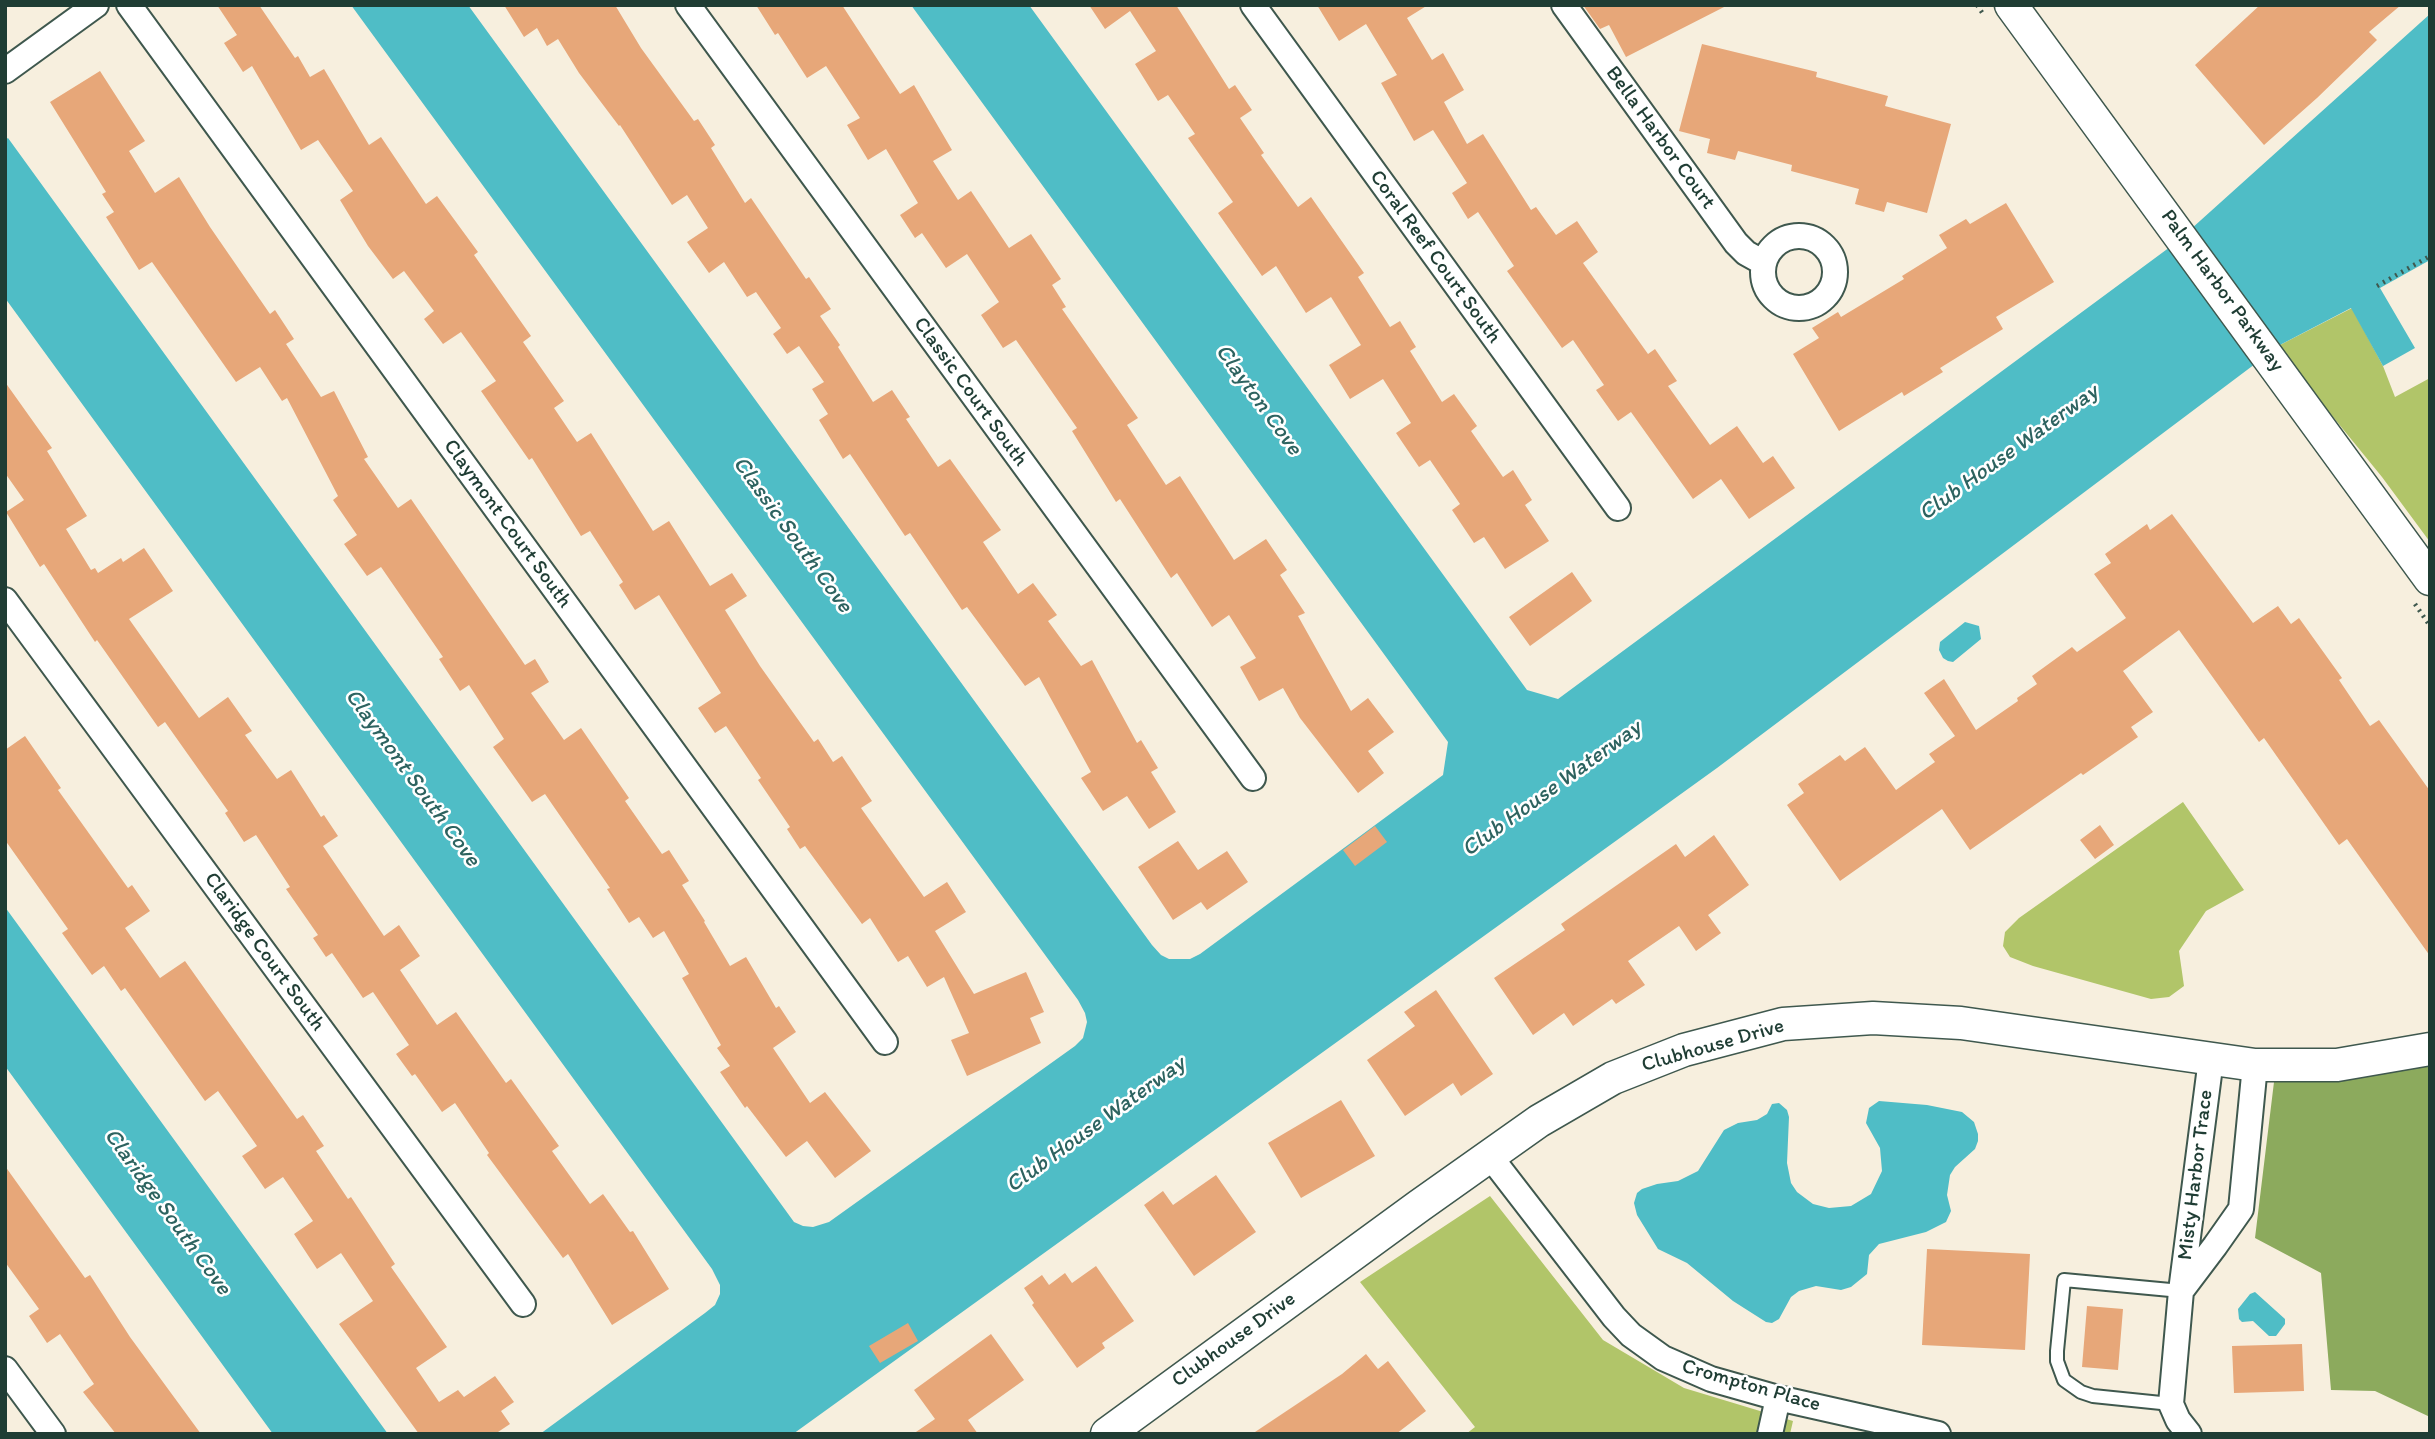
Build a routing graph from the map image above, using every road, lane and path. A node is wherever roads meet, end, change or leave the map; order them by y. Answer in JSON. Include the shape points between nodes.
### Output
{"nodes":[{"id":1,"x":96,"y":5,"type":"edge"},
{"id":2,"x":129,"y":5,"type":"edge"},
{"id":3,"x":688,"y":5,"type":"edge"},
{"id":4,"x":1253,"y":5,"type":"edge"},
{"id":5,"x":1564,"y":5,"type":"edge"},
{"id":6,"x":2011,"y":5,"type":"edge"},
{"id":7,"x":5,"y":71,"type":"edge"},
{"id":8,"x":2430,"y":256,"type":"edge"},
{"id":9,"x":1764,"y":263,"type":"dead end"},
{"id":10,"x":2377,"y":286,"type":"dead end"},
{"id":11,"x":1618,"y":509,"type":"dead end"},
{"id":12,"x":2430,"y":579,"type":"edge"},
{"id":13,"x":5,"y":600,"type":"edge"},
{"id":14,"x":1252,"y":778,"type":"dead end"},
{"id":15,"x":885,"y":1042,"type":"dead end"},
{"id":16,"x":2430,"y":1049,"type":"edge"},
{"id":17,"x":2211,"y":1059,"type":"junction"},
{"id":18,"x":2255,"y":1065,"type":"junction"},
{"id":19,"x":1489,"y":1155,"type":"junction"},
{"id":20,"x":2181,"y":1291,"type":"junction"},
{"id":21,"x":523,"y":1304,"type":"dead end"},
{"id":22,"x":5,"y":1369,"type":"edge"},
{"id":23,"x":1778,"y":1398,"type":"junction"},
{"id":24,"x":2171,"y":1404,"type":"junction"},
{"id":25,"x":53,"y":1434,"type":"edge"},
{"id":26,"x":1107,"y":1434,"type":"edge"},
{"id":27,"x":1770,"y":1434,"type":"edge"},
{"id":28,"x":1938,"y":1434,"type":"edge"},
{"id":29,"x":2189,"y":1434,"type":"edge"}],
"edges":[{"from":1,"to":7,"type":"street"},
{"from":2,"to":15,"type":"street","name":"Claymont Court South"},
{"from":3,"to":14,"type":"street","name":"Classic Court South"},
{"from":4,"to":11,"type":"street","name":"Coral Reef Court South"},
{"from":5,"to":9,"type":"street","name":"Bella Harbor Court","via":[[1736,243]]},
{"from":6,"to":12,"type":"street","name":"Palm Harbor Parkway"},
{"from":8,"to":10,"type":"path"},
{"from":13,"to":21,"type":"street","name":"Claridge Court South"},
{"from":16,"to":18,"type":"street","name":"Clubhouse Drive","via":[[2337,1065]]},
{"from":17,"to":18,"type":"street","name":"Clubhouse Drive"},
{"from":17,"to":19,"type":"street","name":"Clubhouse Drive","via":[[1961,1023],[1873,1018],[1783,1024],[1650,1062],[1579,1096]]},
{"from":17,"to":20,"type":"street","name":"Misty Harbor Trace"},
{"from":18,"to":20,"type":"street","name":"Misty Harbor Trace","via":[[2241,1209]]},
{"from":19,"to":23,"type":"street","name":"Crompton Place","via":[[1631,1335],[1687,1370]]},
{"from":19,"to":26,"type":"street","name":"Clubhouse Drive"},
{"from":20,"to":24,"type":"street","name":"Misty Harbor Trace"},
{"from":20,"to":24,"type":"lane","via":[[2064,1280],[2057,1351],[2064,1380],[2081,1392]]},
{"from":22,"to":25,"type":"street"},
{"from":23,"to":27,"type":"street"},
{"from":23,"to":28,"type":"street","name":"Crompton Place"},
{"from":24,"to":29,"type":"street"}]}
